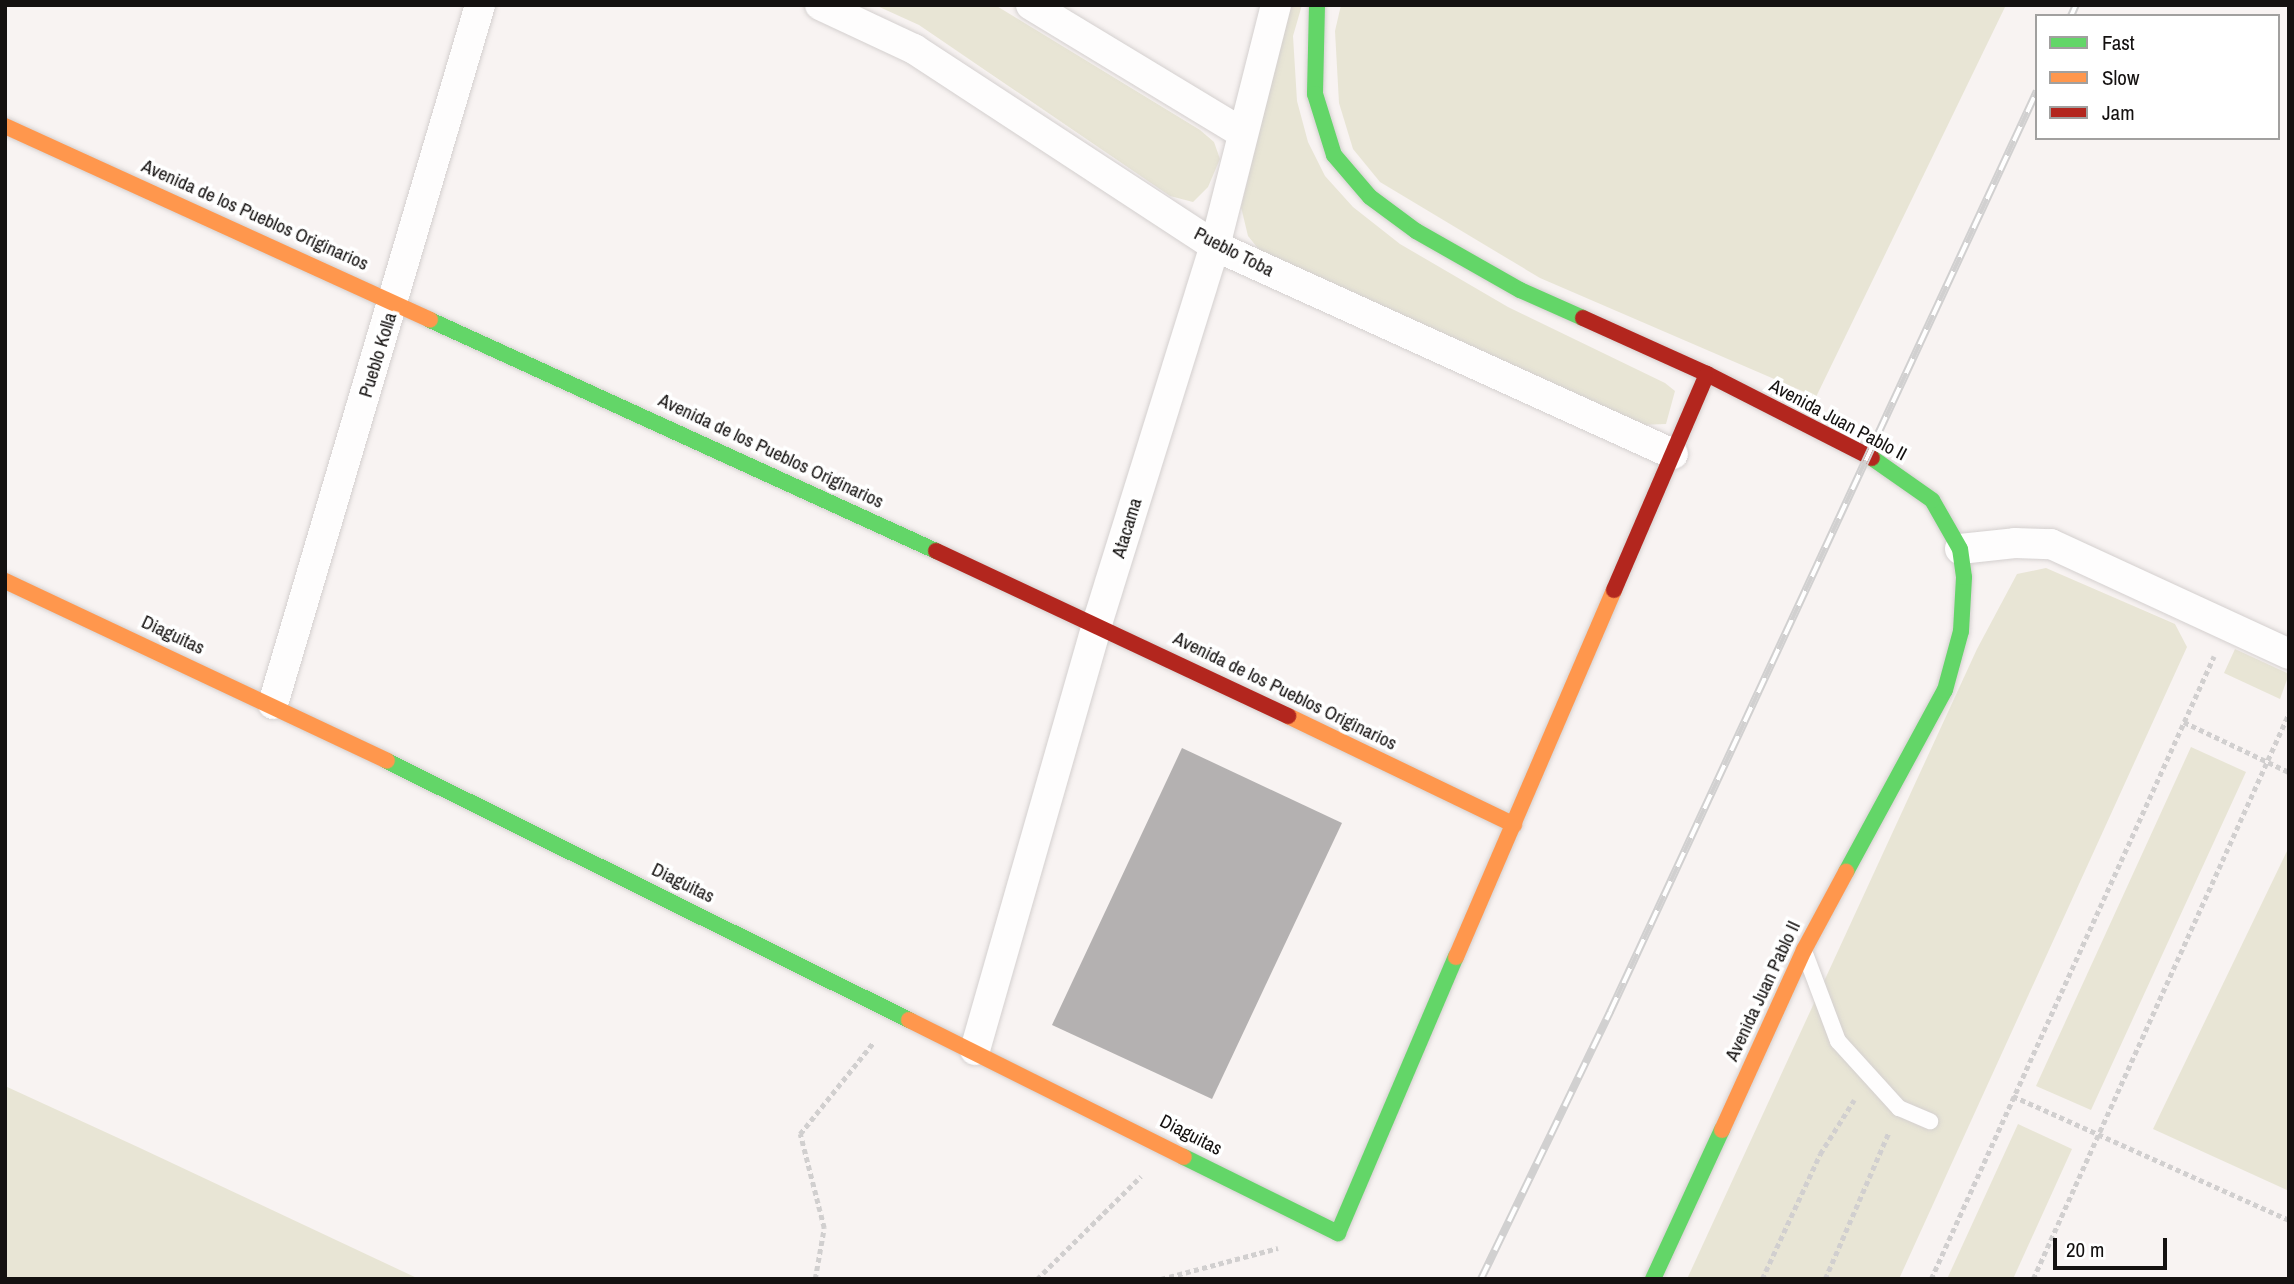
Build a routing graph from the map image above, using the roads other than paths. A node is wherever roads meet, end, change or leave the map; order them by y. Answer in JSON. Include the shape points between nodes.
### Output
{"nodes":[{"id":1,"x":480,"y":5,"type":"edge"},
{"id":2,"x":820,"y":5,"type":"edge"},
{"id":3,"x":1031,"y":5,"type":"edge"},
{"id":4,"x":1276,"y":5,"type":"edge"},
{"id":5,"x":1317,"y":5,"type":"edge"},
{"id":6,"x":5,"y":126,"type":"edge"},
{"id":7,"x":1242,"y":133,"type":"junction"},
{"id":8,"x":1215,"y":246,"type":"junction"},
{"id":9,"x":394,"y":301,"type":"junction"},
{"id":10,"x":1707,"y":374,"type":"junction"},
{"id":11,"x":1673,"y":454,"type":"junction"},
{"id":12,"x":1960,"y":549,"type":"junction"},
{"id":13,"x":5,"y":581,"type":"edge"},
{"id":14,"x":1097,"y":624,"type":"junction"},
{"id":15,"x":2289,"y":654,"type":"edge"},
{"id":16,"x":273,"y":704,"type":"junction"},
{"id":17,"x":1514,"y":825,"type":"junction"},
{"id":18,"x":1804,"y":950,"type":"junction"},
{"id":19,"x":975,"y":1050,"type":"junction"},
{"id":20,"x":1930,"y":1121,"type":"dead end"},
{"id":21,"x":1653,"y":1279,"type":"edge"}],
"edges":[{"from":1,"to":9,"type":"street","name":"Pueblo Kolla"},
{"from":2,"to":8,"type":"street","name":"Pueblo Toba","via":[[915,49]]},
{"from":3,"to":7,"type":"street"},
{"from":4,"to":7,"type":"street","name":"Atacama"},
{"from":5,"to":10,"type":"street","name":"Avenida Juan Pablo II","via":[[1315,94],[1321,122],[1334,155],[1370,197],[1416,231],[1520,290]]},
{"from":6,"to":9,"type":"street","name":"Avenida de los Pueblos Originarios"},
{"from":7,"to":8,"type":"street","name":"Atacama"},
{"from":8,"to":11,"type":"street","name":"Pueblo Toba"},
{"from":8,"to":14,"type":"street","name":"Atacama"},
{"from":9,"to":14,"type":"street","name":"Avenida de los Pueblos Originarios"},
{"from":9,"to":16,"type":"street","name":"Pueblo Kolla"},
{"from":10,"to":11,"type":"street"},
{"from":10,"to":12,"type":"street","name":"Avenida Juan Pablo II","via":[[1868,455],[1898,475],[1932,500]]},
{"from":11,"to":17,"type":"street"},
{"from":12,"to":15,"type":"street","via":[[2052,544]]},
{"from":12,"to":18,"type":"street","name":"Avenida Juan Pablo II","via":[[1964,577],[1961,631],[1945,690]]},
{"from":13,"to":16,"type":"street","name":"Diaguitas"},
{"from":14,"to":17,"type":"street","name":"Avenida de los Pueblos Originarios"},
{"from":14,"to":19,"type":"street","name":"Atacama"},
{"from":16,"to":19,"type":"street","name":"Diaguitas"},
{"from":17,"to":19,"type":"street","name":"Diaguitas","via":[[1338,1233]]},
{"from":18,"to":20,"type":"lane","via":[[1838,1041],[1899,1108]]},
{"from":18,"to":21,"type":"street","name":"Avenida Juan Pablo II"}]}
